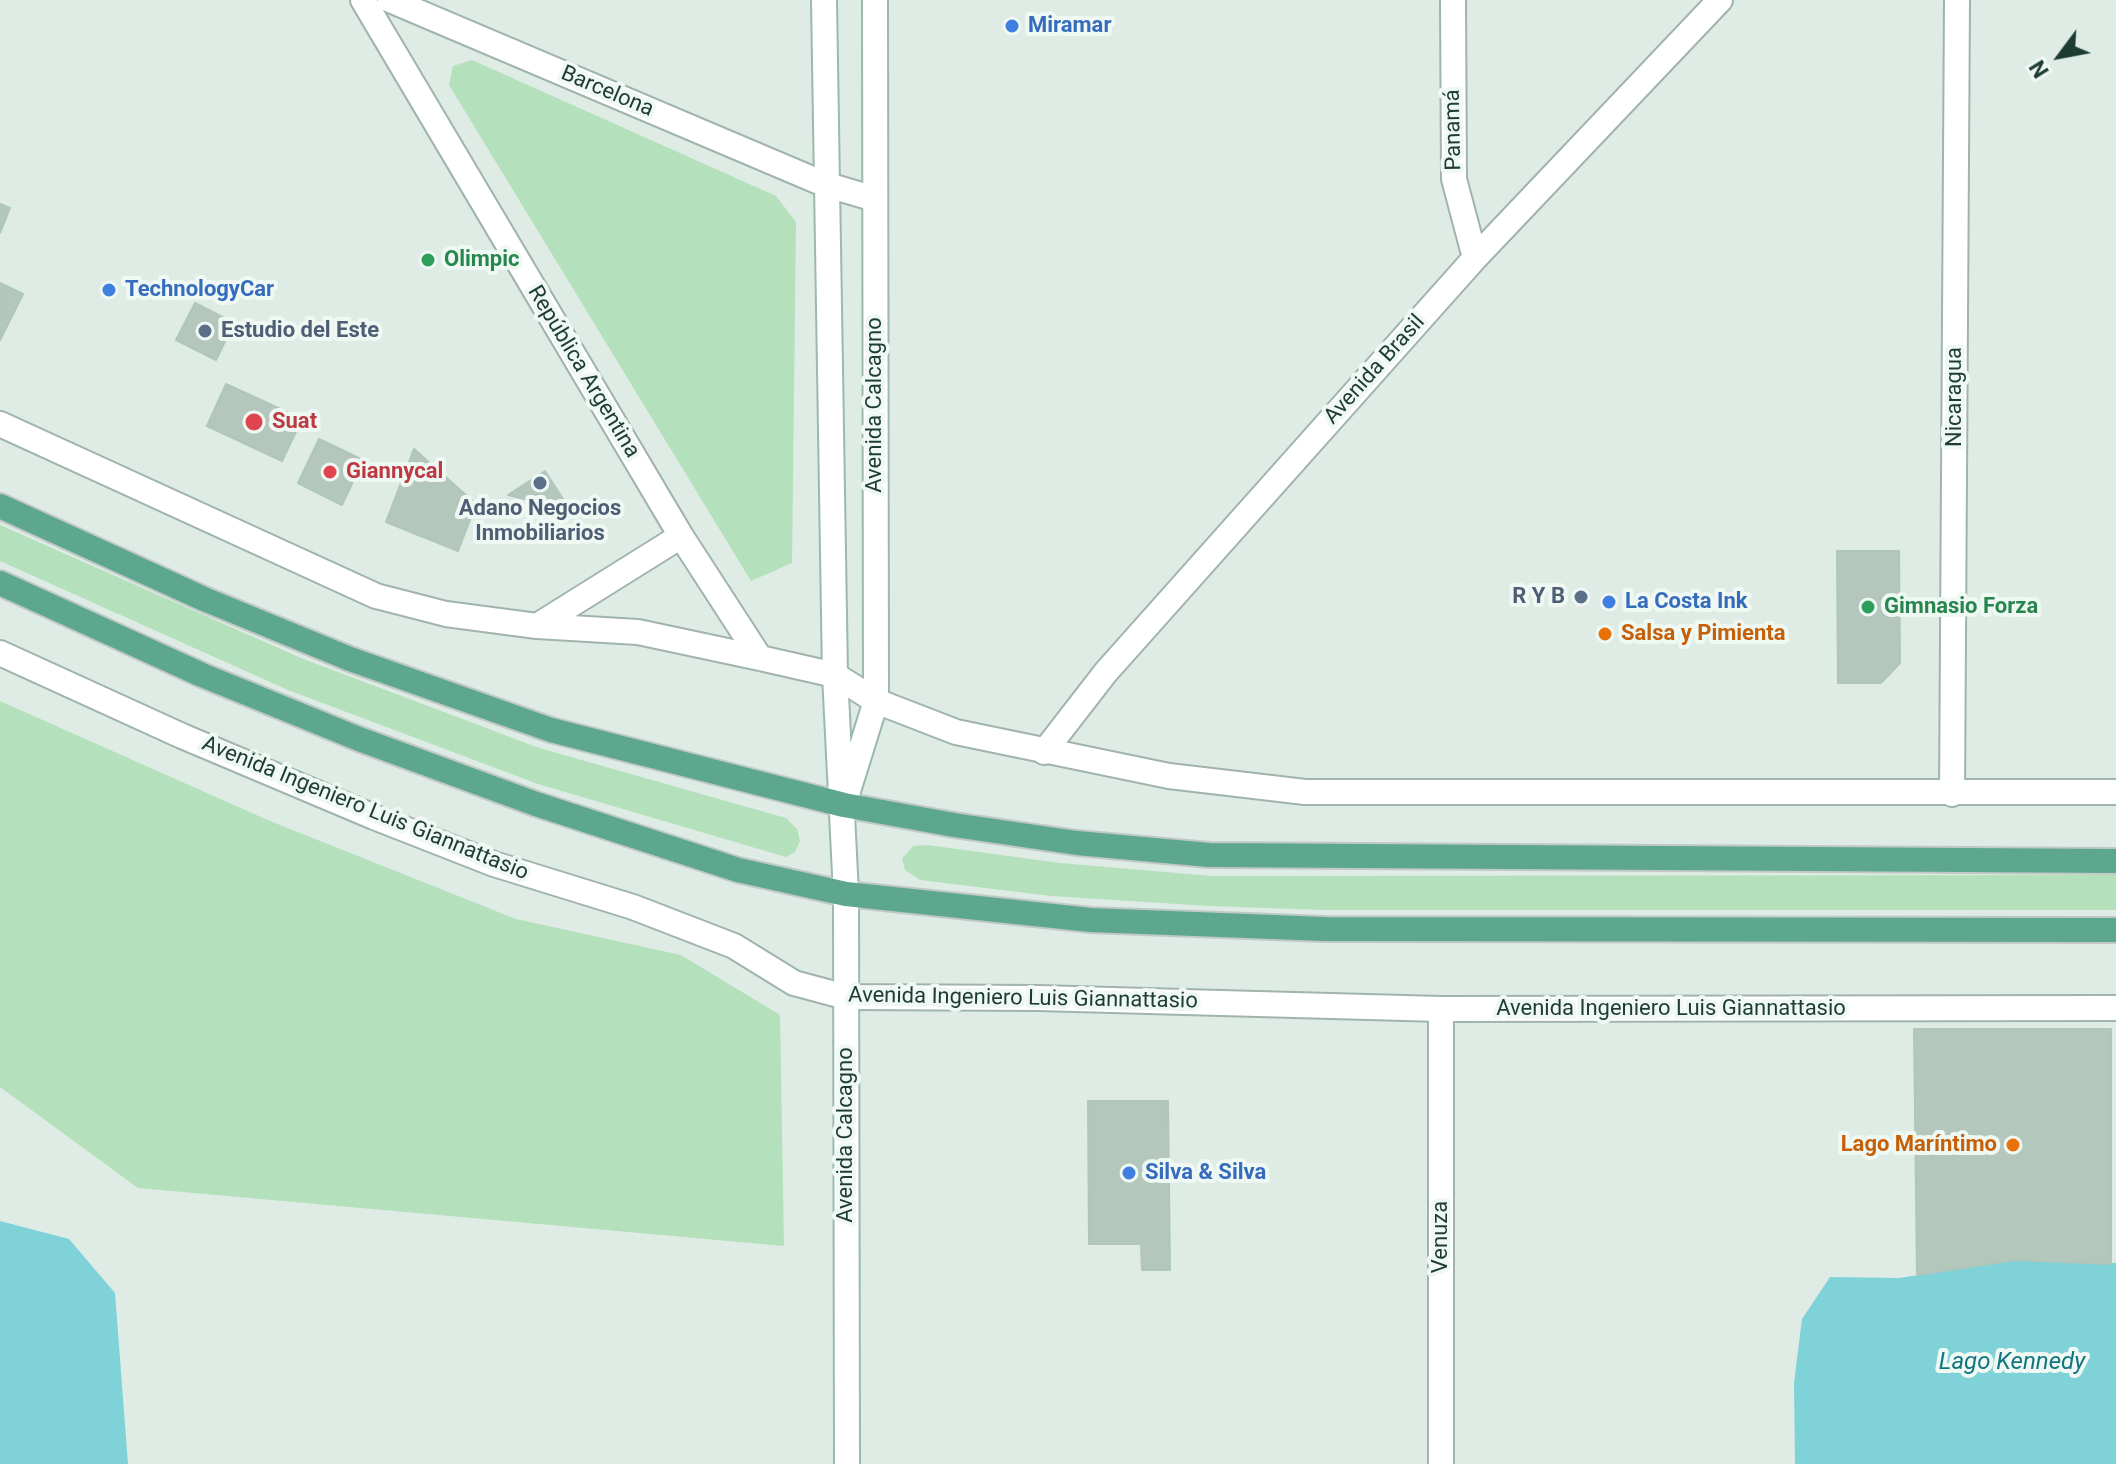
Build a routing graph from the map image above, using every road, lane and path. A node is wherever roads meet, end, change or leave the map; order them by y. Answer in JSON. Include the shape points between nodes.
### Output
{"nodes":[{"id":1,"x":363,"y":0,"type":"edge"},
{"id":2,"x":390,"y":0,"type":"edge"},
{"id":3,"x":824,"y":0,"type":"edge"},
{"id":4,"x":875,"y":0,"type":"edge"},
{"id":5,"x":1453,"y":0,"type":"edge"},
{"id":6,"x":1720,"y":0,"type":"edge"},
{"id":7,"x":1957,"y":0,"type":"edge"},
{"id":8,"x":824,"y":184,"type":"junction"},
{"id":9,"x":875,"y":199,"type":"junction"},
{"id":10,"x":1475,"y":258,"type":"junction"},
{"id":11,"x":0,"y":424,"type":"edge"},
{"id":12,"x":0,"y":506,"type":"edge"},
{"id":13,"x":681,"y":536,"type":"junction"},
{"id":14,"x":0,"y":583,"type":"edge"},
{"id":15,"x":537,"y":626,"type":"junction"},
{"id":16,"x":0,"y":653,"type":"edge"},
{"id":17,"x":760,"y":658,"type":"junction"},
{"id":18,"x":835,"y":675,"type":"junction"},
{"id":19,"x":876,"y":701,"type":"junction"},
{"id":20,"x":1044,"y":752,"type":"junction"},
{"id":21,"x":2116,"y":792,"type":"edge"},
{"id":22,"x":1952,"y":794,"type":"junction"},
{"id":23,"x":844,"y":805,"type":"junction"},
{"id":24,"x":2116,"y":861,"type":"edge"},
{"id":25,"x":846,"y":894,"type":"junction"},
{"id":26,"x":2116,"y":930,"type":"edge"},
{"id":27,"x":846,"y":997,"type":"junction"},
{"id":28,"x":2116,"y":1008,"type":"edge"},
{"id":29,"x":1441,"y":1009,"type":"junction"},
{"id":30,"x":847,"y":1464,"type":"edge"},
{"id":31,"x":1441,"y":1464,"type":"edge"}],
"edges":[{"from":1,"to":13,"type":"street","name":"República Argentina"},
{"from":2,"to":8,"type":"street","name":"Barcelona"},
{"from":3,"to":8,"type":"street","name":"Avenida Calcagno"},
{"from":4,"to":9,"type":"street","name":"Avenida Calcagno"},
{"from":5,"to":10,"type":"street","name":"Panamá","via":[[1454,179]]},
{"from":6,"to":10,"type":"street","name":"Avenida Brasil"},
{"from":7,"to":22,"type":"street","name":"Nicaragua"},
{"from":8,"to":9,"type":"street","name":"Barcelona"},
{"from":8,"to":18,"type":"street","name":"Avenida Calcagno"},
{"from":9,"to":19,"type":"street","name":"Avenida Calcagno"},
{"from":10,"to":20,"type":"street","name":"Avenida Brasil","via":[[1106,672]]},
{"from":11,"to":15,"type":"street","via":[[376,596],[446,614]]},
{"from":12,"to":23,"type":"main road","via":[[350,659],[551,730]]},
{"from":13,"to":15,"type":"street"},
{"from":13,"to":17,"type":"street","name":"República Argentina"},
{"from":14,"to":25,"type":"main road","via":[[202,675],[477,783],[738,870]]},
{"from":15,"to":17,"type":"street","via":[[638,632]]},
{"from":16,"to":27,"type":"street","name":"Avenida Ingeniero Luis Giannattasio","via":[[374,817],[494,864],[633,907],[734,946],[794,983]]},
{"from":17,"to":18,"type":"street"},
{"from":18,"to":19,"type":"street"},
{"from":18,"to":23,"type":"street","name":"Avenida Calcagno"},
{"from":19,"to":20,"type":"street","via":[[956,732]]},
{"from":19,"to":23,"type":"street","name":"Avenida Calcagno"},
{"from":20,"to":22,"type":"street","via":[[1169,776],[1305,792]]},
{"from":21,"to":22,"type":"street"},
{"from":23,"to":24,"type":"main road","via":[[1077,843],[1209,855]]},
{"from":23,"to":25,"type":"street","name":"Avenida Calcagno"},
{"from":25,"to":26,"type":"main road","via":[[1091,920],[1325,929]]},
{"from":25,"to":27,"type":"street","name":"Avenida Calcagno"},
{"from":27,"to":29,"type":"street","name":"Avenida Ingeniero Luis Giannattasio"},
{"from":27,"to":30,"type":"street","name":"Avenida Calcagno"},
{"from":28,"to":29,"type":"street","name":"Avenida Ingeniero Luis Giannattasio"},
{"from":29,"to":31,"type":"street","name":"Venuza"}]}
